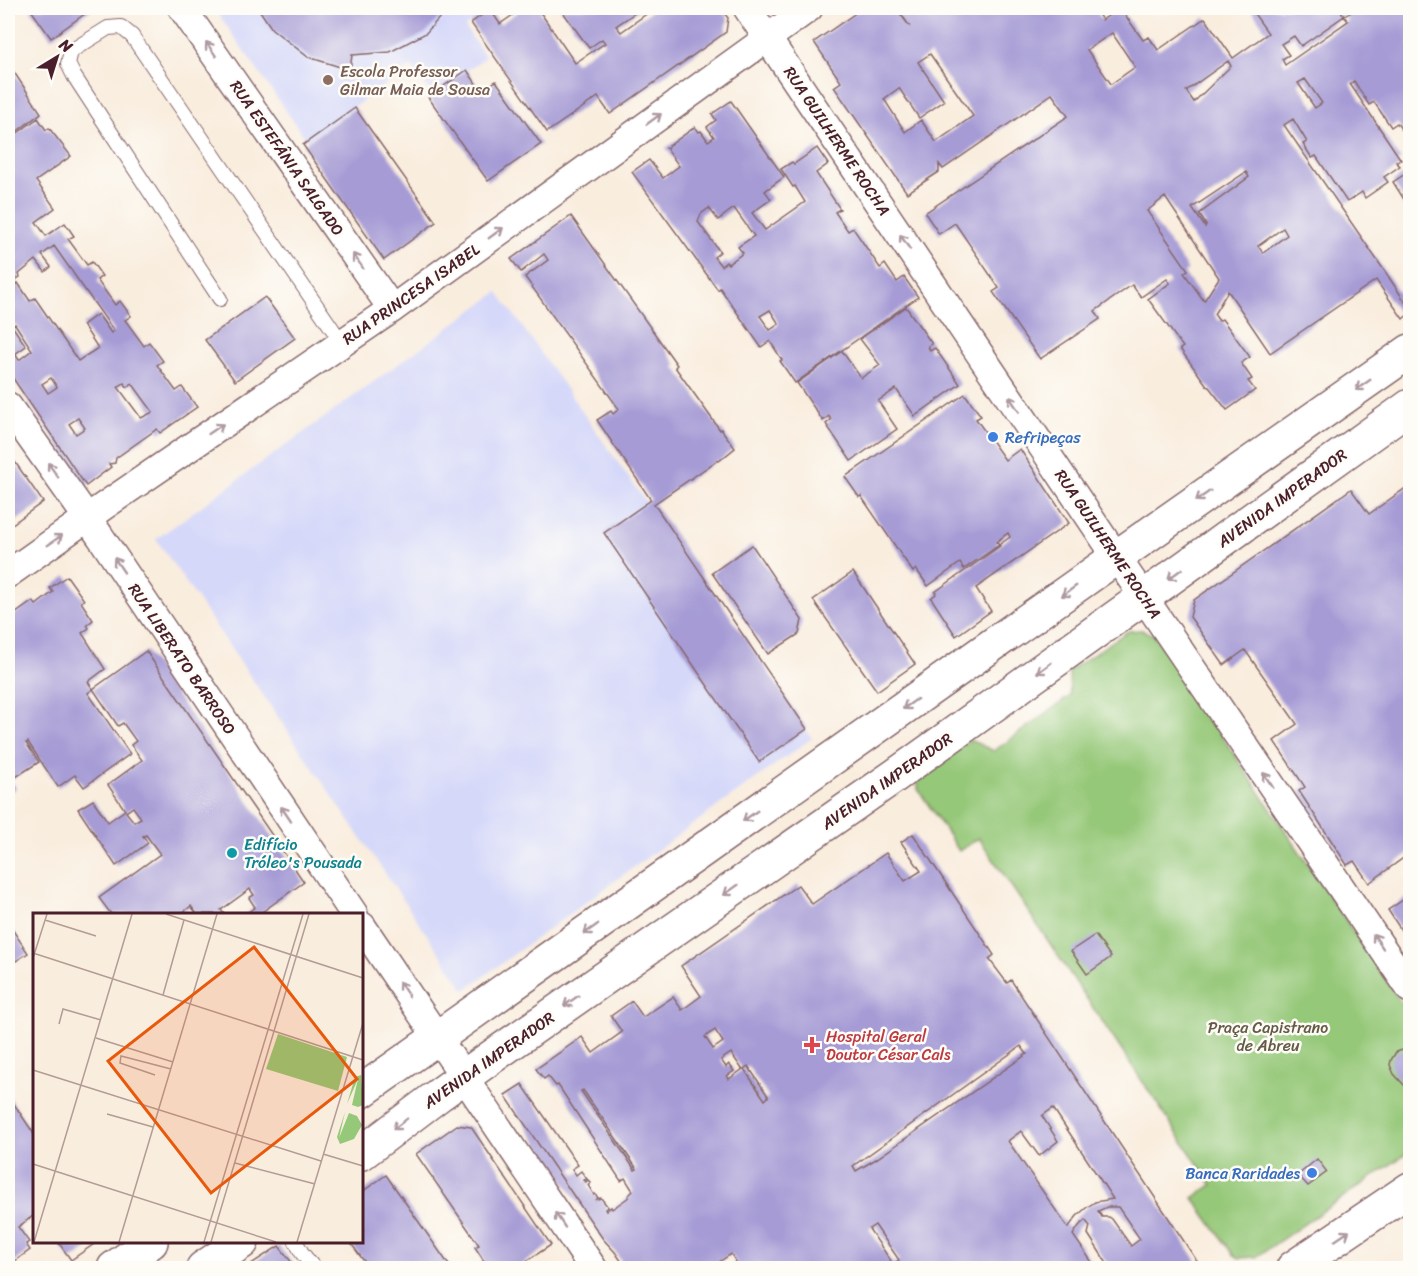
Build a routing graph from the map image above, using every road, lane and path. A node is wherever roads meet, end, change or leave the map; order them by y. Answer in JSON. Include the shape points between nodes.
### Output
{"nodes":[{"id":1,"x":182,"y":8,"type":"edge"},
{"id":2,"x":747,"y":8,"type":"edge"},
{"id":3,"x":809,"y":8,"type":"edge"},
{"id":4,"x":767,"y":37,"type":"junction"},
{"id":5,"x":220,"y":299,"type":"dead end"},
{"id":6,"x":392,"y":309,"type":"junction"},
{"id":7,"x":342,"y":343,"type":"junction"},
{"id":8,"x":1410,"y":351,"type":"edge"},
{"id":9,"x":8,"y":406,"type":"edge"},
{"id":10,"x":1410,"y":406,"type":"edge"},
{"id":11,"x":87,"y":518,"type":"junction"},
{"id":12,"x":1117,"y":558,"type":"junction"},
{"id":13,"x":8,"y":574,"type":"edge"},
{"id":14,"x":1143,"y":597,"type":"junction"},
{"id":15,"x":353,"y":913,"type":"edge"},
{"id":16,"x":363,"y":927,"type":"edge"},
{"id":17,"x":1410,"y":989,"type":"edge"},
{"id":18,"x":437,"y":1038,"type":"junction"},
{"id":19,"x":464,"y":1077,"type":"junction"},
{"id":20,"x":363,"y":1090,"type":"edge"},
{"id":21,"x":363,"y":1153,"type":"edge"},
{"id":22,"x":1410,"y":1189,"type":"edge"},
{"id":23,"x":150,"y":1243,"type":"edge"},
{"id":24,"x":241,"y":1243,"type":"edge"},
{"id":25,"x":297,"y":1243,"type":"edge"},
{"id":26,"x":114,"y":1269,"type":"edge"},
{"id":27,"x":203,"y":1269,"type":"edge"},
{"id":28,"x":314,"y":1269,"type":"edge"},
{"id":29,"x":592,"y":1269,"type":"edge"},
{"id":30,"x":1293,"y":1269,"type":"edge"}],
"edges":[{"from":6,"to":1,"type":"street","name":"RUA ESTEFÂNIA SALGADO","one_way":true},
{"from":2,"to":4,"type":"street","name":"RUA GUILHERME ROCHA"},
{"from":3,"to":4,"type":"street","name":"RUA PRINCESA ISABEL"},
{"from":6,"to":4,"type":"street","name":"RUA PRINCESA ISABEL","one_way":true},
{"from":12,"to":4,"type":"street","name":"RUA GUILHERME ROCHA","one_way":true},
{"from":5,"to":7,"type":"lane","via":[[68,64],[71,51],[108,28],[122,27],[132,36]]},
{"from":6,"to":7,"type":"street","name":"RUA PRINCESA ISABEL"},
{"from":11,"to":7,"type":"street","name":"RUA PRINCESA ISABEL","one_way":true},
{"from":8,"to":12,"type":"main road","one_way":true},
{"from":11,"to":9,"type":"street","name":"RUA LIBERATO BARROSO","one_way":true},
{"from":10,"to":14,"type":"main road","name":"AVENIDA IMPERADOR","one_way":true},
{"from":13,"to":11,"type":"street","name":"RUA PRINCESA ISABEL","one_way":true},
{"from":15,"to":11,"type":"street","name":"RUA LIBERATO BARROSO","one_way":true},
{"from":12,"to":14,"type":"street","name":"RUA GUILHERME ROCHA"},
{"from":12,"to":18,"type":"main road","one_way":true},
{"from":17,"to":14,"type":"street","name":"RUA GUILHERME ROCHA","one_way":true},
{"from":14,"to":19,"type":"main road","name":"AVENIDA IMPERADOR","one_way":true},
{"from":18,"to":16,"type":"street","one_way":true},
{"from":18,"to":19,"type":"street"},
{"from":18,"to":20,"type":"main road"},
{"from":19,"to":21,"type":"main road","name":"AVENIDA IMPERADOR","one_way":true},
{"from":29,"to":19,"type":"street","one_way":true},
{"from":30,"to":22,"type":"main road","one_way":true},
{"from":23,"to":26,"type":"main road"},
{"from":24,"to":27,"type":"main road"},
{"from":25,"to":28,"type":"lane"}]}
